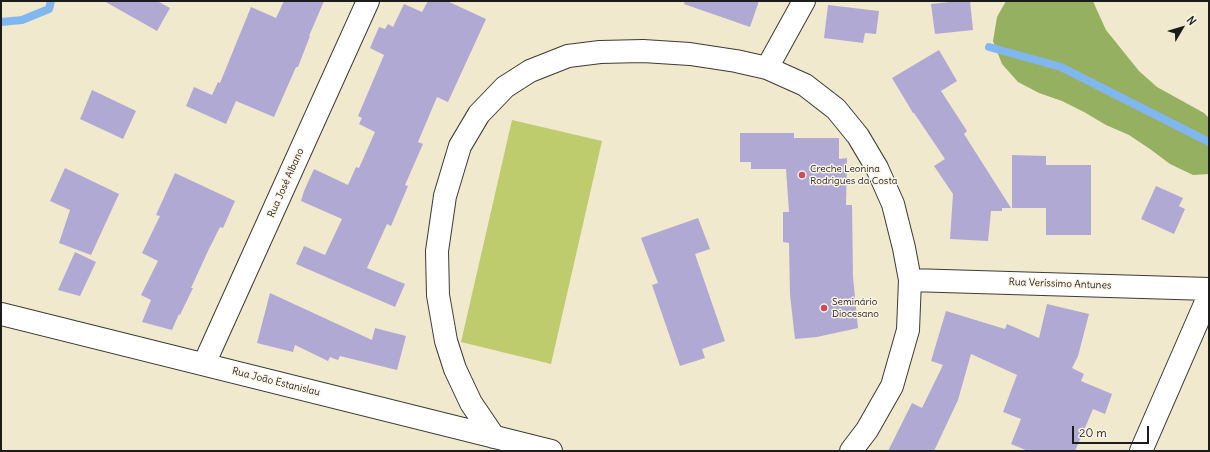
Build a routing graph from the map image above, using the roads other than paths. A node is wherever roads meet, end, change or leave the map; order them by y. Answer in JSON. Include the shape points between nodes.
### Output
{"nodes":[{"id":1,"x":368,"y":1,"type":"edge"},
{"id":2,"x":804,"y":1,"type":"edge"},
{"id":3,"x":766,"y":68,"type":"junction"},
{"id":4,"x":910,"y":280,"type":"junction"},
{"id":5,"x":1209,"y":289,"type":"edge"},
{"id":6,"x":1209,"y":294,"type":"edge"},
{"id":7,"x":1,"y":314,"type":"edge"},
{"id":8,"x":204,"y":364,"type":"junction"},
{"id":9,"x":494,"y":437,"type":"junction"},
{"id":10,"x":551,"y":451,"type":"edge"},
{"id":11,"x":851,"y":451,"type":"edge"},
{"id":12,"x":1141,"y":451,"type":"edge"}],
"edges":[{"from":1,"to":8,"type":"street","name":"Rua José Albano"},
{"from":2,"to":3,"type":"street"},
{"from":3,"to":4,"type":"street","via":[[805,85],[836,109],[858,136],[877,168],[893,204]]},
{"from":3,"to":9,"type":"street","via":[[690,54],[600,52],[568,56],[530,71],[505,87],[479,114],[460,146],[445,196],[437,251],[438,295],[446,341],[455,369],[471,403]]},
{"from":4,"to":5,"type":"street","name":"Rua Veríssimo Antunes"},
{"from":4,"to":11,"type":"street","via":[[908,330],[892,386],[867,430]]},
{"from":6,"to":12,"type":"street"},
{"from":7,"to":8,"type":"street","name":"Rua João Estanislau"},
{"from":8,"to":9,"type":"street","name":"Rua João Estanislau"},
{"from":9,"to":10,"type":"street","name":"Rua João Estanislau"}]}
